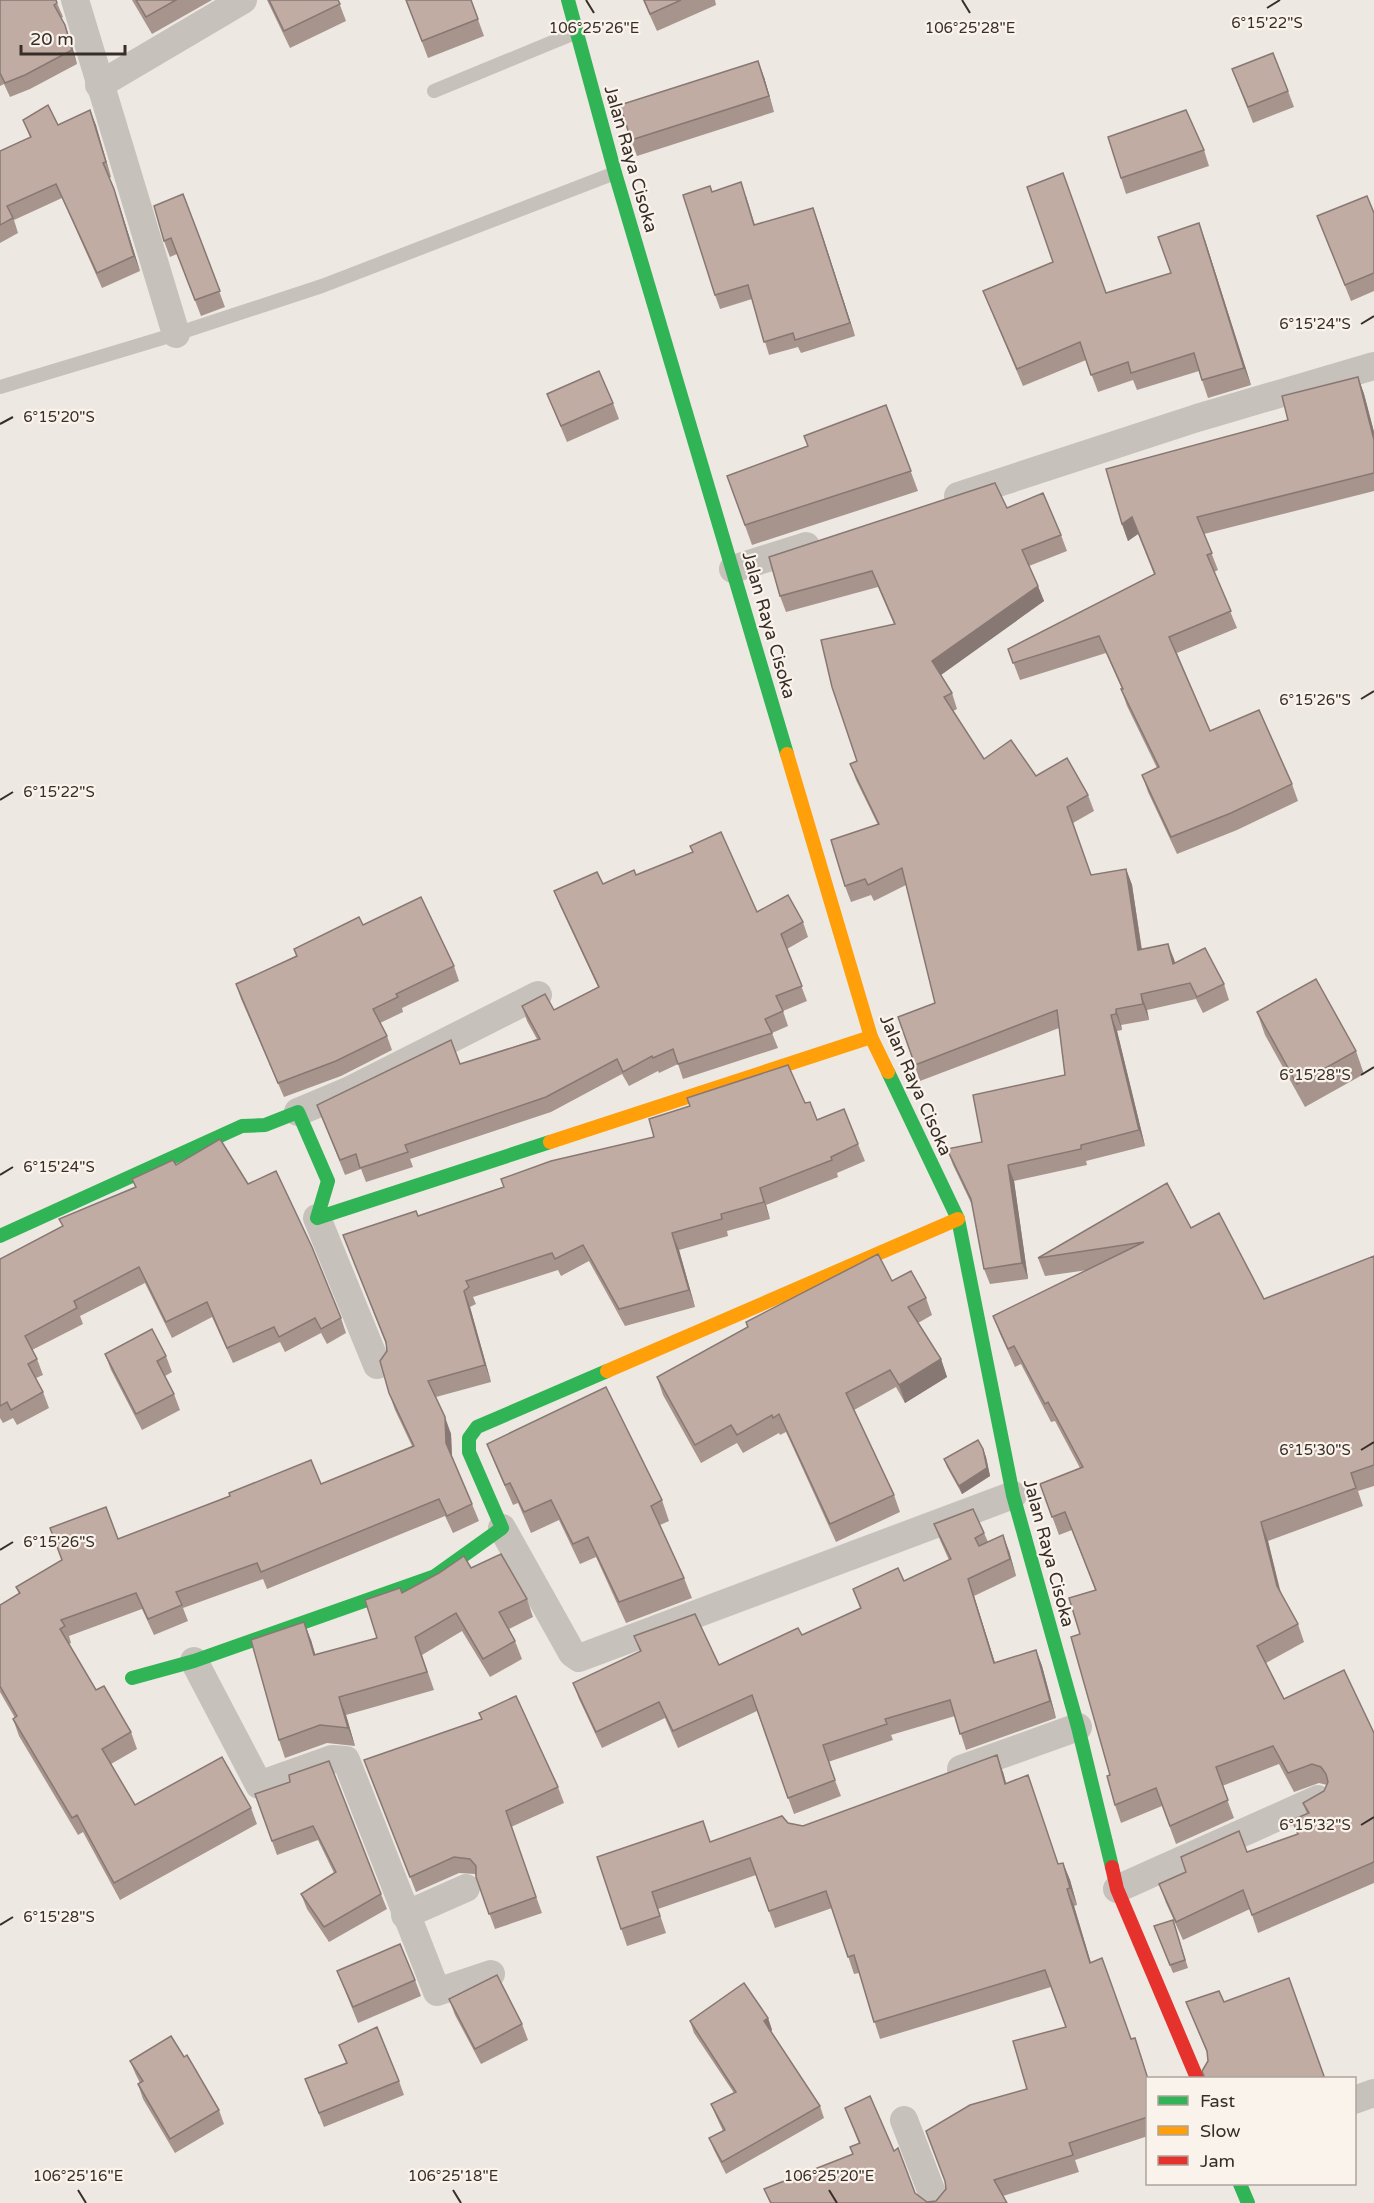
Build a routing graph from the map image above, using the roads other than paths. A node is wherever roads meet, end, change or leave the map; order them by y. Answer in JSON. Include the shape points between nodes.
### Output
{"nodes":[{"id":1,"x":75,"y":0,"type":"edge"},
{"id":2,"x":243,"y":0,"type":"edge"},
{"id":3,"x":568,"y":0,"type":"edge"},
{"id":4,"x":577,"y":32,"type":"junction"},
{"id":5,"x":99,"y":84,"type":"junction"},
{"id":6,"x":434,"y":91,"type":"dead end"},
{"id":7,"x":615,"y":173,"type":"junction"},
{"id":8,"x":176,"y":334,"type":"junction"},
{"id":9,"x":1374,"y":366,"type":"edge"},
{"id":10,"x":0,"y":387,"type":"edge"},
{"id":11,"x":937,"y":503,"type":"edge"},
{"id":12,"x":835,"y":536,"type":"edge"},
{"id":13,"x":734,"y":570,"type":"junction"},
{"id":14,"x":538,"y":995,"type":"edge"},
{"id":15,"x":871,"y":1037,"type":"junction"},
{"id":16,"x":298,"y":1112,"type":"junction"},
{"id":17,"x":316,"y":1218,"type":"junction"},
{"id":18,"x":958,"y":1219,"type":"junction"},
{"id":19,"x":0,"y":1236,"type":"edge"},
{"id":20,"x":377,"y":1365,"type":"dead end"},
{"id":21,"x":1013,"y":1495,"type":"junction"},
{"id":22,"x":502,"y":1528,"type":"junction"},
{"id":23,"x":194,"y":1660,"type":"junction"},
{"id":24,"x":132,"y":1678,"type":"dead end"},
{"id":25,"x":1077,"y":1727,"type":"junction"},
{"id":26,"x":935,"y":1779,"type":"edge"},
{"id":27,"x":1318,"y":1799,"type":"edge"},
{"id":28,"x":466,"y":1888,"type":"dead end"},
{"id":29,"x":1117,"y":1889,"type":"junction"},
{"id":30,"x":405,"y":1916,"type":"junction"},
{"id":31,"x":491,"y":1974,"type":"dead end"},
{"id":32,"x":1196,"y":2077,"type":"edge"},
{"id":33,"x":1374,"y":2093,"type":"edge"},
{"id":34,"x":1356,"y":2099,"type":"edge"},
{"id":35,"x":904,"y":2120,"type":"dead end"},
{"id":36,"x":1240,"y":2185,"type":"edge"},
{"id":37,"x":936,"y":2203,"type":"edge"},
{"id":38,"x":1248,"y":2203,"type":"edge"}],
"edges":[{"from":1,"to":5,"type":"street"},
{"from":2,"to":5,"type":"street"},
{"from":3,"to":4,"type":"street","name":"Jalan Raya Cisoka"},
{"from":4,"to":6,"type":"lane"},
{"from":4,"to":7,"type":"street","name":"Jalan Raya Cisoka"},
{"from":5,"to":8,"type":"street"},
{"from":7,"to":8,"type":"lane","via":[[322,286]]},
{"from":7,"to":13,"type":"street","name":"Jalan Raya Cisoka"},
{"from":8,"to":10,"type":"lane"},
{"from":9,"to":11,"type":"street","via":[[1197,418]]},
{"from":12,"to":13,"type":"street"},
{"from":13,"to":15,"type":"street","name":"Jalan Raya Cisoka"},
{"from":14,"to":16,"type":"street","via":[[348,1091]]},
{"from":15,"to":17,"type":"street"},
{"from":15,"to":18,"type":"street","name":"Jalan Raya Cisoka"},
{"from":16,"to":17,"type":"street","via":[[328,1181]]},
{"from":16,"to":19,"type":"street","via":[[265,1125],[242,1126]]},
{"from":17,"to":20,"type":"street"},
{"from":18,"to":21,"type":"street","name":"Jalan Raya Cisoka"},
{"from":18,"to":22,"type":"street","via":[[477,1427],[469,1438],[469,1452]]},
{"from":21,"to":22,"type":"street","via":[[579,1658],[572,1653]]},
{"from":21,"to":25,"type":"street","name":"Jalan Raya Cisoka"},
{"from":22,"to":23,"type":"street","via":[[435,1576]]},
{"from":23,"to":24,"type":"street"},
{"from":23,"to":30,"type":"street","via":[[259,1785],[332,1760],[346,1760]]},
{"from":25,"to":26,"type":"street"},
{"from":25,"to":29,"type":"street","name":"Jalan Raya Cisoka"},
{"from":27,"to":29,"type":"street"},
{"from":28,"to":30,"type":"street"},
{"from":29,"to":32,"type":"street","name":"Jalan Raya Cisoka"},
{"from":30,"to":31,"type":"street","via":[[437,1992]]},
{"from":33,"to":34,"type":"street"},
{"from":35,"to":37,"type":"street"},
{"from":36,"to":38,"type":"street"}]}
